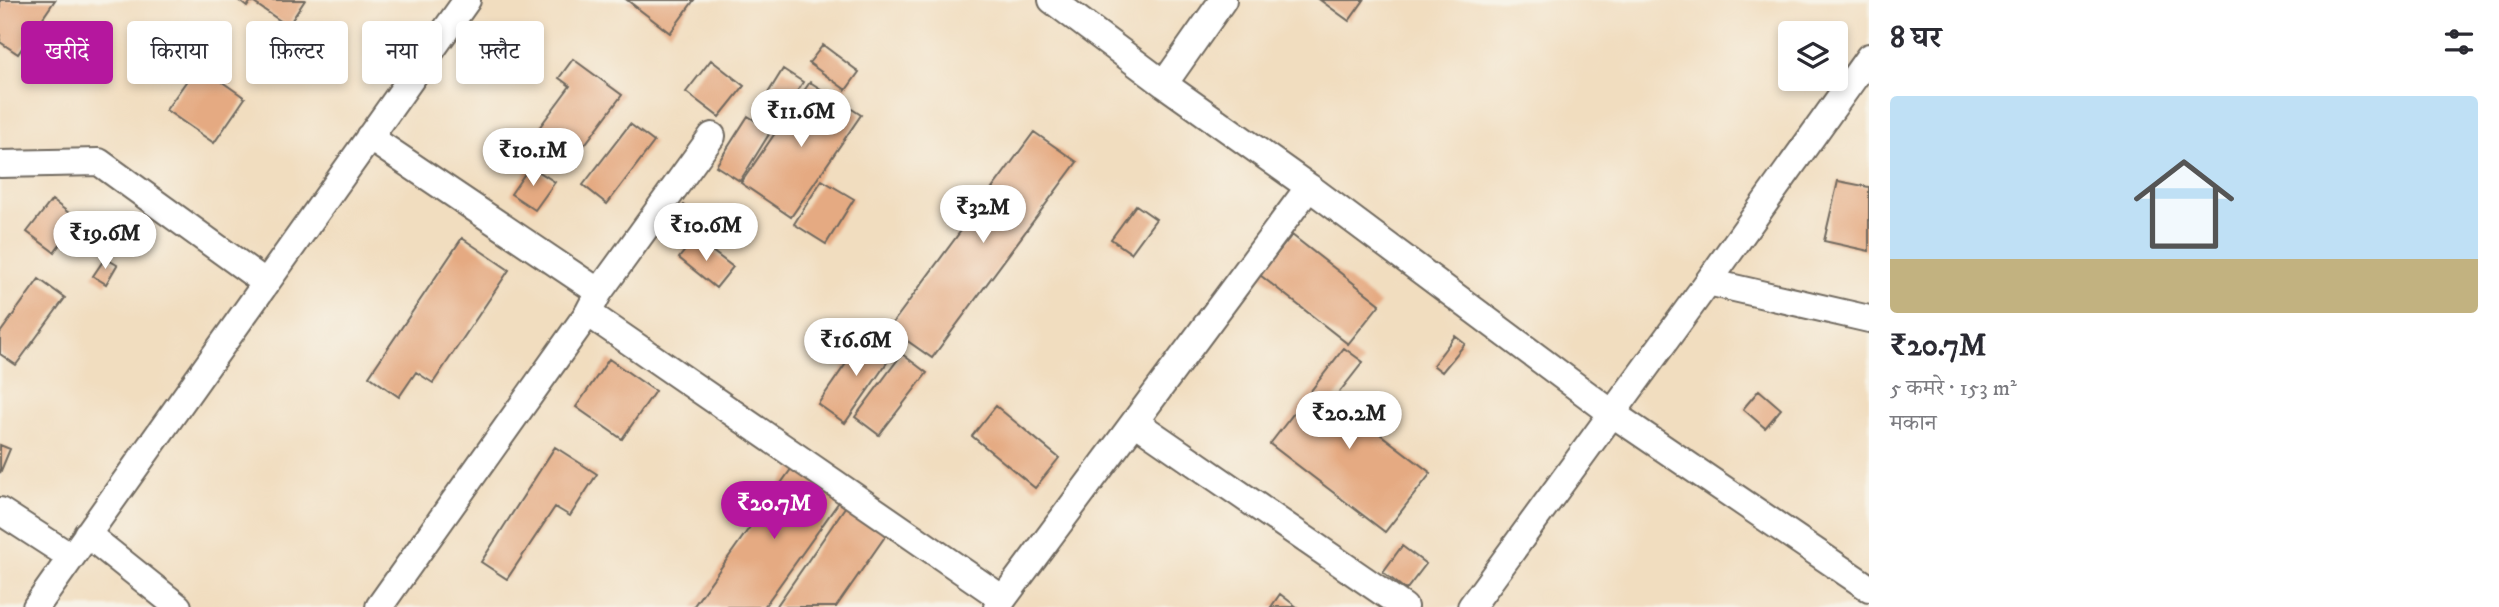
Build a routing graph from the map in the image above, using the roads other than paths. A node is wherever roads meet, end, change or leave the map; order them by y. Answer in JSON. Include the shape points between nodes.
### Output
{"nodes":[{"id":1,"x":467,"y":0,"type":"edge"},
{"id":2,"x":1052,"y":0,"type":"edge"},
{"id":3,"x":1223,"y":0,"type":"edge"},
{"id":4,"x":1869,"y":57,"type":"edge"},
{"id":5,"x":1164,"y":84,"type":"junction"},
{"id":6,"x":712,"y":136,"type":"dead end"},
{"id":7,"x":369,"y":137,"type":"junction"},
{"id":8,"x":0,"y":164,"type":"edge"},
{"id":9,"x":1309,"y":187,"type":"junction"},
{"id":10,"x":1708,"y":282,"type":"junction"},
{"id":11,"x":266,"y":284,"type":"junction"},
{"id":12,"x":593,"y":303,"type":"junction"},
{"id":13,"x":1869,"y":319,"type":"edge"},
{"id":14,"x":1613,"y":414,"type":"junction"},
{"id":15,"x":1135,"y":422,"type":"junction"},
{"id":16,"x":0,"y":511,"type":"edge"},
{"id":17,"x":87,"y":534,"type":"junction"},
{"id":18,"x":71,"y":557,"type":"junction"},
{"id":19,"x":1869,"y":588,"type":"edge"},
{"id":20,"x":1000,"y":603,"type":"edge"},
{"id":21,"x":36,"y":607,"type":"edge"},
{"id":22,"x":178,"y":607,"type":"edge"},
{"id":23,"x":379,"y":607,"type":"edge"},
{"id":24,"x":1404,"y":607,"type":"edge"},
{"id":25,"x":1471,"y":607,"type":"edge"}],
"edges":[{"from":1,"to":7,"type":"street"},
{"from":2,"to":5,"type":"street"},
{"from":3,"to":5,"type":"street"},
{"from":4,"to":10,"type":"street"},
{"from":5,"to":9,"type":"street"},
{"from":6,"to":12,"type":"street"},
{"from":7,"to":11,"type":"street"},
{"from":7,"to":12,"type":"street"},
{"from":8,"to":11,"type":"street","via":[[99,162]]},
{"from":9,"to":14,"type":"street"},
{"from":9,"to":15,"type":"street"},
{"from":10,"to":13,"type":"street"},
{"from":10,"to":14,"type":"street"},
{"from":11,"to":17,"type":"street"},
{"from":12,"to":20,"type":"street"},
{"from":12,"to":23,"type":"street"},
{"from":14,"to":19,"type":"street"},
{"from":14,"to":25,"type":"street"},
{"from":15,"to":20,"type":"street"},
{"from":15,"to":24,"type":"street"},
{"from":16,"to":18,"type":"street"},
{"from":17,"to":18,"type":"street"},
{"from":17,"to":22,"type":"street"},
{"from":18,"to":21,"type":"street"}]}
